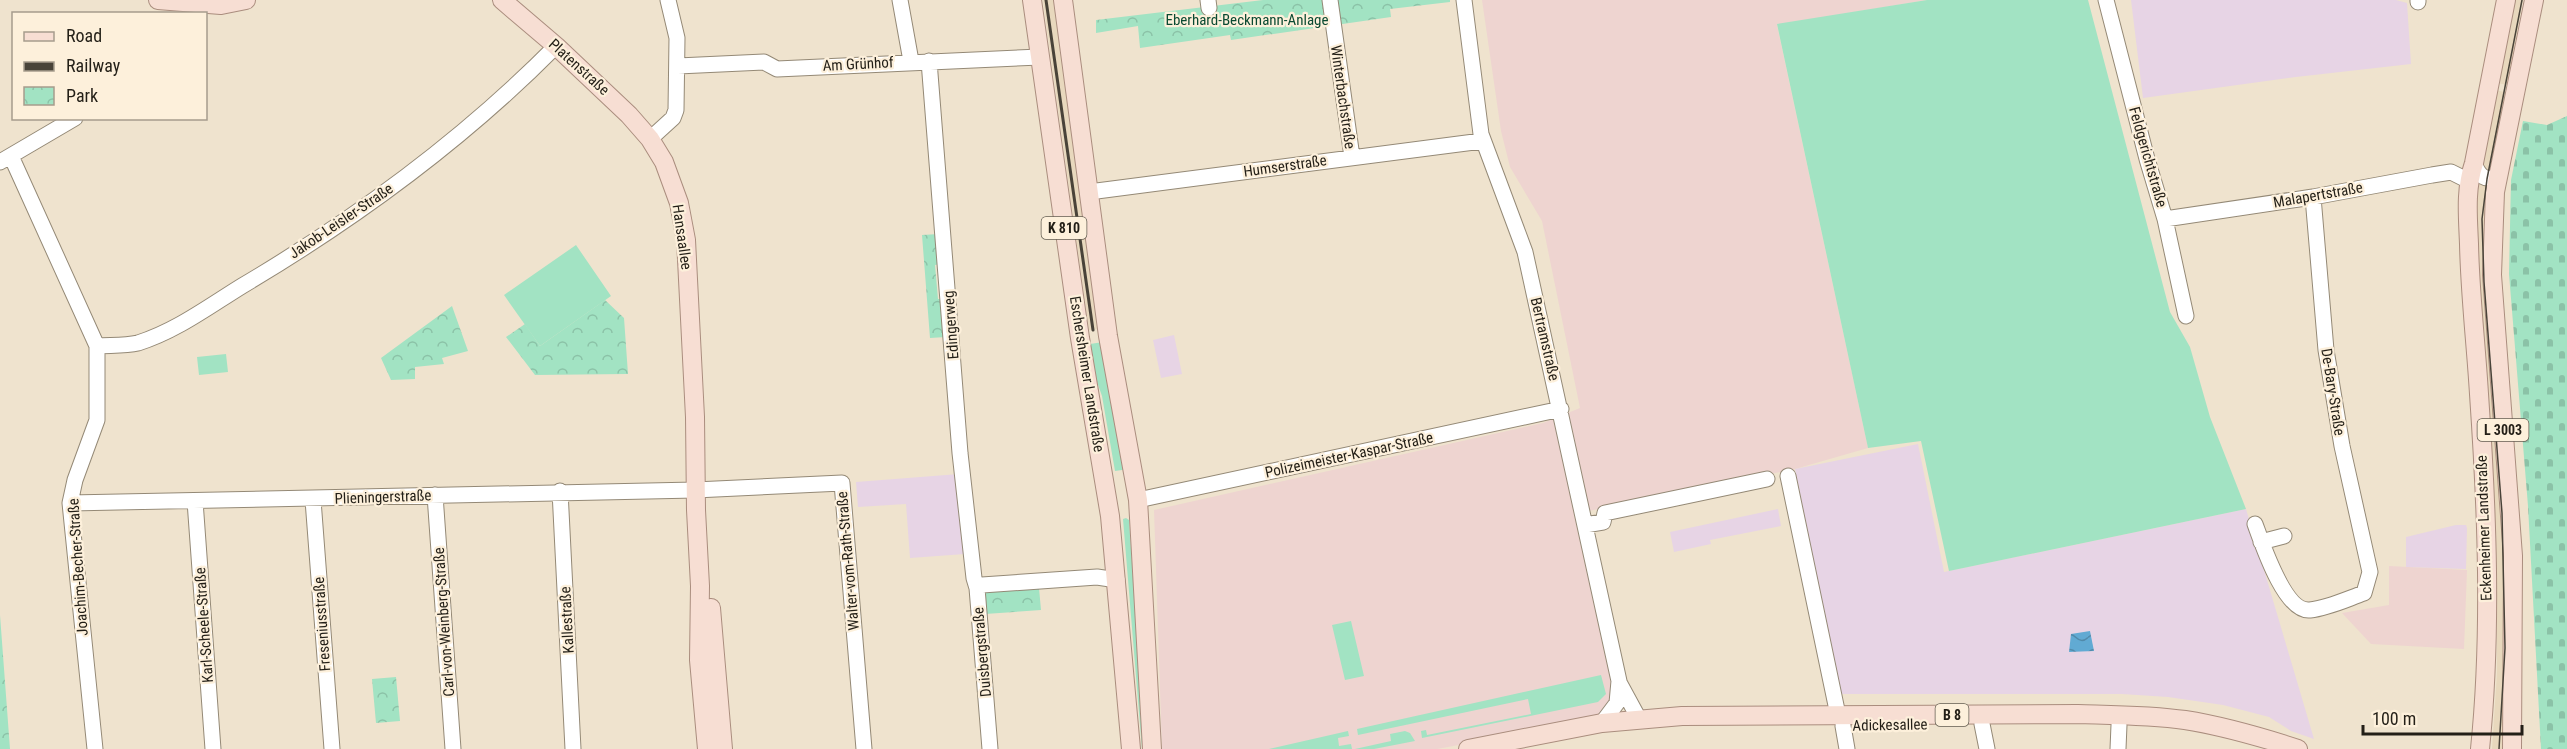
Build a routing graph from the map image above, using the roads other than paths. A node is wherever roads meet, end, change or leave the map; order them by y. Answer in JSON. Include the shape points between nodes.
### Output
{"nodes":[{"id":1,"x":158,"y":0,"type":"edge"},
{"id":2,"x":246,"y":0,"type":"edge"},
{"id":3,"x":502,"y":0,"type":"edge"},
{"id":4,"x":668,"y":0,"type":"edge"},
{"id":5,"x":900,"y":0,"type":"edge"},
{"id":6,"x":1032,"y":0,"type":"edge"},
{"id":7,"x":1063,"y":0,"type":"edge"},
{"id":8,"x":1330,"y":0,"type":"edge"},
{"id":9,"x":1464,"y":0,"type":"edge"},
{"id":10,"x":2106,"y":0,"type":"edge"},
{"id":11,"x":2506,"y":0,"type":"edge"},
{"id":12,"x":2534,"y":0,"type":"edge"},
{"id":13,"x":200,"y":6,"type":"edge"},
{"id":14,"x":556,"y":46,"type":"junction"},
{"id":15,"x":1040,"y":57,"type":"junction"},
{"id":16,"x":911,"y":61,"type":"junction"},
{"id":17,"x":929,"y":61,"type":"junction"},
{"id":18,"x":678,"y":66,"type":"junction"},
{"id":19,"x":72,"y":120,"type":"edge"},
{"id":20,"x":650,"y":140,"type":"junction"},
{"id":21,"x":1482,"y":141,"type":"junction"},
{"id":22,"x":1352,"y":157,"type":"junction"},
{"id":23,"x":6,"y":159,"type":"edge"},
{"id":24,"x":2474,"y":163,"type":"junction"},
{"id":25,"x":2498,"y":176,"type":"junction"},
{"id":26,"x":2469,"y":181,"type":"junction"},
{"id":27,"x":1089,"y":192,"type":"junction"},
{"id":28,"x":2313,"y":197,"type":"junction"},
{"id":29,"x":2165,"y":219,"type":"junction"},
{"id":30,"x":2187,"y":316,"type":"dead end"},
{"id":31,"x":97,"y":346,"type":"junction"},
{"id":32,"x":1561,"y":409,"type":"junction"},
{"id":33,"x":1788,"y":476,"type":"dead end"},
{"id":34,"x":1767,"y":479,"type":"dead end"},
{"id":35,"x":700,"y":490,"type":"junction"},
{"id":36,"x":560,"y":491,"type":"junction"},
{"id":37,"x":435,"y":495,"type":"junction"},
{"id":38,"x":313,"y":500,"type":"junction"},
{"id":39,"x":195,"y":501,"type":"junction"},
{"id":40,"x":70,"y":503,"type":"junction"},
{"id":41,"x":1120,"y":504,"type":"junction"},
{"id":42,"x":2255,"y":524,"type":"dead end"},
{"id":43,"x":1585,"y":525,"type":"junction"},
{"id":44,"x":2284,"y":536,"type":"dead end"},
{"id":45,"x":2261,"y":542,"type":"junction"},
{"id":46,"x":1108,"y":579,"type":"junction"},
{"id":47,"x":977,"y":588,"type":"junction"},
{"id":48,"x":1619,"y":681,"type":"junction"},
{"id":49,"x":1639,"y":718,"type":"junction"},
{"id":50,"x":1840,"y":720,"type":"junction"},
{"id":51,"x":1602,"y":723,"type":"junction"},
{"id":52,"x":1982,"y":724,"type":"junction"},
{"id":53,"x":2119,"y":725,"type":"junction"},
{"id":54,"x":1545,"y":746,"type":"edge"},
{"id":55,"x":1129,"y":747,"type":"edge"},
{"id":56,"x":95,"y":749,"type":"edge"},
{"id":57,"x":213,"y":749,"type":"edge"},
{"id":58,"x":332,"y":749,"type":"edge"},
{"id":59,"x":453,"y":749,"type":"edge"},
{"id":60,"x":573,"y":749,"type":"edge"},
{"id":61,"x":707,"y":749,"type":"edge"},
{"id":62,"x":723,"y":749,"type":"edge"},
{"id":63,"x":864,"y":749,"type":"edge"},
{"id":64,"x":990,"y":749,"type":"edge"},
{"id":65,"x":1152,"y":749,"type":"edge"},
{"id":66,"x":1468,"y":749,"type":"edge"},
{"id":67,"x":1516,"y":749,"type":"edge"},
{"id":68,"x":1847,"y":749,"type":"edge"},
{"id":69,"x":1987,"y":749,"type":"edge"},
{"id":70,"x":2118,"y":749,"type":"edge"},
{"id":71,"x":2262,"y":749,"type":"edge"},
{"id":72,"x":2298,"y":749,"type":"edge"},
{"id":73,"x":2480,"y":749,"type":"edge"},
{"id":74,"x":2512,"y":749,"type":"edge"}],
"edges":[{"from":1,"to":13,"type":"main road"},
{"from":2,"to":13,"type":"main road"},
{"from":3,"to":14,"type":"main road","name":"Platenstraße"},
{"from":4,"to":18,"type":"street","via":[[677,38]]},
{"from":5,"to":16,"type":"street"},
{"from":6,"to":15,"type":"main road","name":"Eschersheimer Landstraße","number":"K 810"},
{"from":7,"to":27,"type":"main road","name":"Eschersheimer Landstraße","number":"K 810"},
{"from":8,"to":22,"type":"street","name":"Winterbachstraße"},
{"from":9,"to":21,"type":"street","name":"Bertramstraße"},
{"from":10,"to":29,"type":"street","name":"Feldgerichtstraße"},
{"from":11,"to":24,"type":"main road","name":"Eckenheimer Landstraße","number":"L 3003"},
{"from":12,"to":25,"type":"main road","name":"Eckenheimer Landstraße","number":"L 3003"},
{"from":14,"to":20,"type":"main road","name":"Platenstraße"},
{"from":14,"to":31,"type":"street","name":"Jakob-Leisler-Straße","via":[[479,118],[379,198],[268,271],[166,332],[135,344]]},
{"from":15,"to":17,"type":"street","name":"Am Grünhof"},
{"from":15,"to":41,"type":"main road","name":"Eschersheimer Landstraße","number":"K 810","via":[[1080,338]]},
{"from":16,"to":17,"type":"street","name":"Am Grünhof"},
{"from":16,"to":18,"type":"street","name":"Am Grünhof","via":[[777,69],[764,62]]},
{"from":17,"to":47,"type":"street","name":"Edingerweg","via":[[960,453]]},
{"from":18,"to":20,"type":"street","via":[[673,118]]},
{"from":19,"to":23,"type":"street"},
{"from":20,"to":35,"type":"main road","name":"Hansaallee","via":[[670,178],[686,240]]},
{"from":21,"to":22,"type":"street","name":"Humserstraße"},
{"from":21,"to":32,"type":"street","name":"Bertramstraße","via":[[1525,252]]},
{"from":22,"to":27,"type":"street","name":"Humserstraße"},
{"from":23,"to":31,"type":"street","name":"Joachim-Becher-Straße"},
{"from":24,"to":25,"type":"street","via":[[2482,177]]},
{"from":24,"to":26,"type":"main road","name":"Eckenheimer Landstraße","number":"L 3003"},
{"from":25,"to":74,"type":"main road","name":"Eckenheimer Landstraße","number":"L 3003","via":[[2492,275],[2513,556]]},
{"from":26,"to":28,"type":"street","name":"Malapertstraße","via":[[2451,172]]},
{"from":26,"to":73,"type":"main road","name":"Eckenheimer Landstraße","number":"L 3003","via":[[2487,636]]},
{"from":27,"to":41,"type":"main road","name":"Eschersheimer Landstraße","number":"K 810","via":[[1108,336]]},
{"from":28,"to":29,"type":"street","name":"Malapertstraße"},
{"from":28,"to":45,"type":"street","name":"De-Bary-Straße","via":[[2325,350],[2370,572],[2368,584],[2364,593],[2308,611],[2286,593]]},
{"from":29,"to":30,"type":"street","name":"Feldgerichtstraße"},
{"from":31,"to":40,"type":"street","name":"Joachim-Becher-Straße","via":[[97,420]]},
{"from":32,"to":41,"type":"street","name":"Polizeimeister-Kaspar-Straße"},
{"from":32,"to":43,"type":"street","name":"Bertramstraße"},
{"from":33,"to":50,"type":"street","name":"Adickesallee"},
{"from":34,"to":43,"type":"street","via":[[1605,513],[1603,522]]},
{"from":35,"to":36,"type":"street","name":"Plieningerstraße"},
{"from":35,"to":61,"type":"main road","name":"Hansaallee","via":[[699,660]]},
{"from":35,"to":62,"type":"main road","name":"Hansaallee"},
{"from":35,"to":63,"type":"street","name":"Walter-vom-Rath-Straße","via":[[842,483]]},
{"from":36,"to":37,"type":"street","name":"Plieningerstraße"},
{"from":36,"to":60,"type":"street","name":"Kallestraße"},
{"from":37,"to":38,"type":"street","name":"Plieningerstraße"},
{"from":37,"to":59,"type":"street","name":"Carl-von-Weinberg-Straße"},
{"from":38,"to":39,"type":"street","name":"Plieningerstraße"},
{"from":38,"to":58,"type":"street","name":"Freseniusstraße"},
{"from":39,"to":40,"type":"street","name":"Plieningerstraße"},
{"from":39,"to":57,"type":"street","name":"Karl-Scheele-Straße"},
{"from":40,"to":56,"type":"street","name":"Joachim-Becher-Straße"},
{"from":41,"to":46,"type":"main road","name":"Eschersheimer Landstraße","number":"K 810"},
{"from":41,"to":65,"type":"main road","name":"Eschersheimer Landstraße","number":"K 810"},
{"from":42,"to":45,"type":"street"},
{"from":43,"to":48,"type":"street","name":"Bertramstraße"},
{"from":44,"to":45,"type":"street"},
{"from":46,"to":47,"type":"street","name":"Duisbergstraße"},
{"from":46,"to":55,"type":"main road","name":"Eschersheimer Landstraße","number":"K 810"},
{"from":47,"to":64,"type":"street","name":"Duisbergstraße"},
{"from":48,"to":49,"type":"street","name":"Bertramstraße"},
{"from":48,"to":51,"type":"street","name":"Bertramstraße","via":[[1617,703]]},
{"from":49,"to":50,"type":"main road","name":"Adickesallee","number":"B 8"},
{"from":49,"to":51,"type":"main road","name":"Adickesallee","number":"B 8"},
{"from":50,"to":52,"type":"main road","name":"Adickesallee","number":"B 8"},
{"from":50,"to":54,"type":"main road","name":"Adickesallee","number":"B 8","via":[[1622,730]]},
{"from":50,"to":68,"type":"street"},
{"from":50,"to":72,"type":"main road","name":"Adickesallee","number":"B 8","via":[[2129,715],[2185,720]]},
{"from":51,"to":66,"type":"main road","name":"Adickesallee","number":"B 8"},
{"from":52,"to":53,"type":"main road","name":"Adickesallee","number":"B 8"},
{"from":52,"to":69,"type":"street"},
{"from":53,"to":70,"type":"street"},
{"from":53,"to":71,"type":"main road","name":"Adickesallee","number":"B 8","via":[[2201,734]]},
{"from":54,"to":67,"type":"main road","name":"Adickesallee","number":"B 8"}]}
